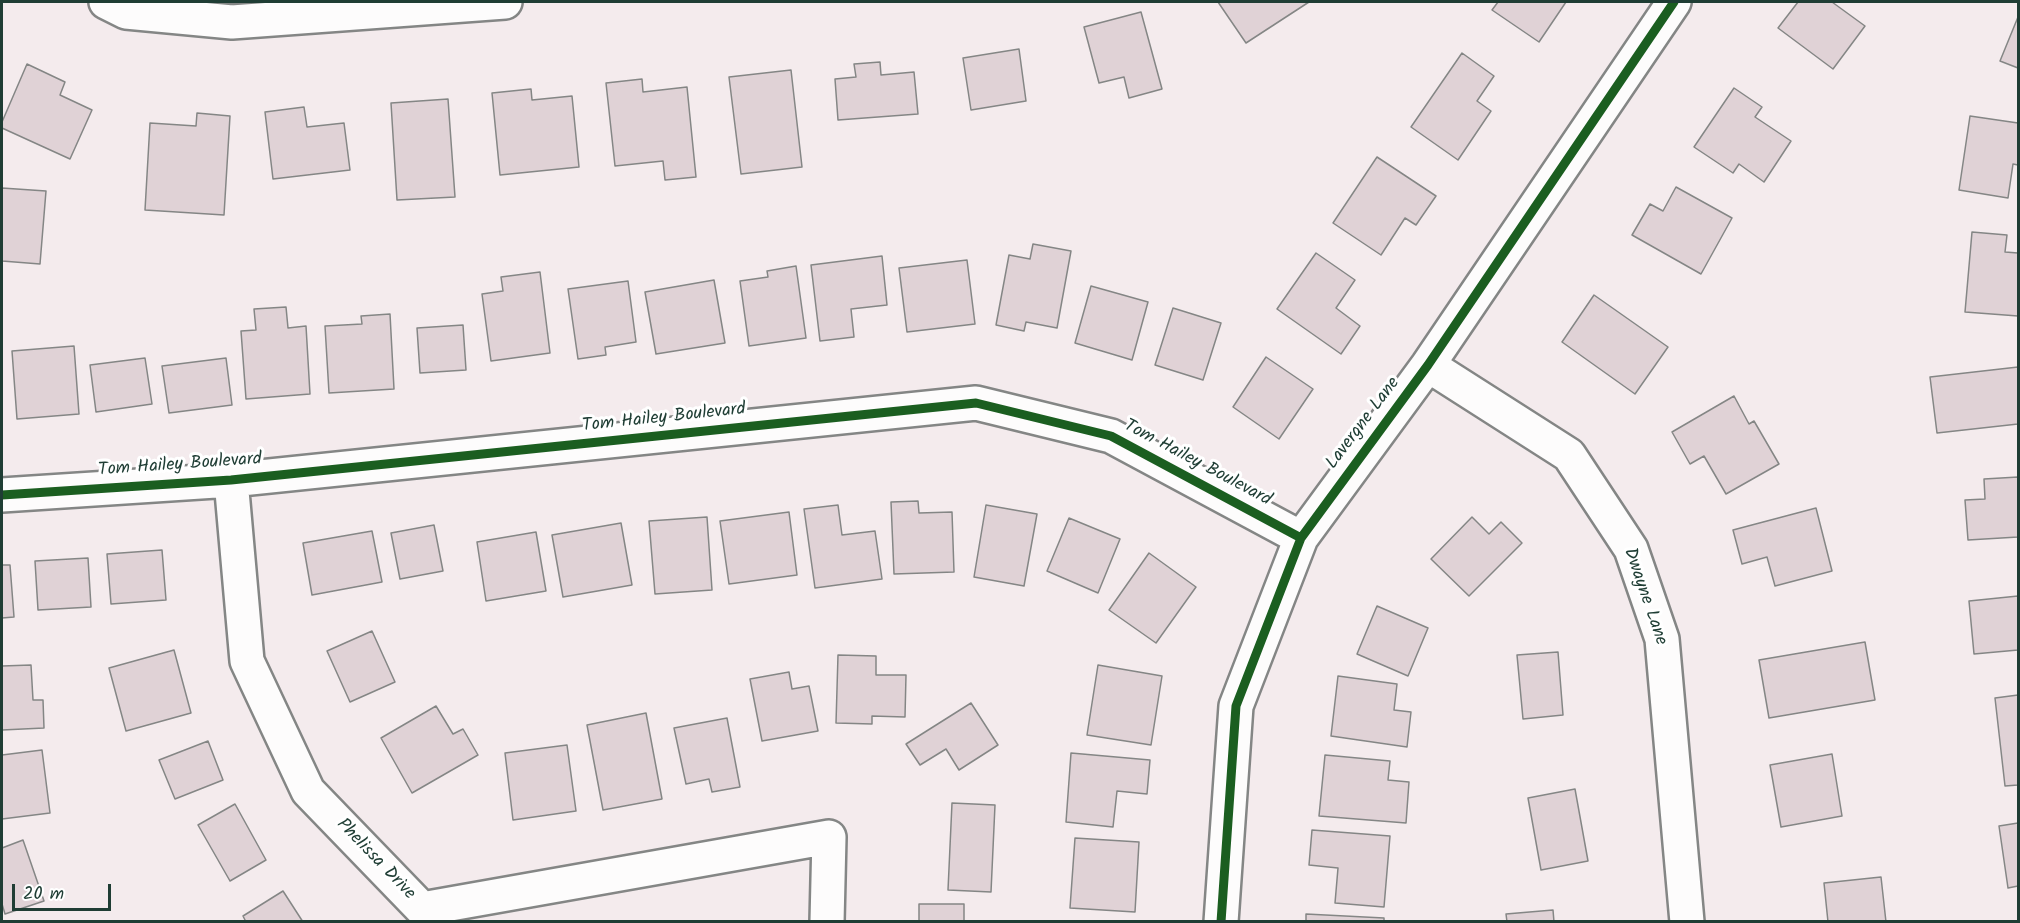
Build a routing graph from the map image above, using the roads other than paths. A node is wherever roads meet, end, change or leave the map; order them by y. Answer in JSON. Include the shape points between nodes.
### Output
{"nodes":[{"id":1,"x":106,"y":2,"type":"edge"},
{"id":2,"x":505,"y":2,"type":"edge"},
{"id":3,"x":1674,"y":2,"type":"edge"},
{"id":4,"x":1428,"y":365,"type":"junction"},
{"id":5,"x":231,"y":480,"type":"junction"},
{"id":6,"x":2,"y":495,"type":"edge"},
{"id":7,"x":1301,"y":538,"type":"junction"},
{"id":8,"x":827,"y":921,"type":"edge"},
{"id":9,"x":1221,"y":921,"type":"edge"},
{"id":10,"x":1687,"y":921,"type":"edge"}],
"edges":[{"from":1,"to":2,"type":"street","via":[[126,12],[232,22]]},
{"from":3,"to":4,"type":"street","name":"Lavergne Lane"},
{"from":4,"to":7,"type":"street","name":"Lavergne Lane"},
{"from":4,"to":10,"type":"street","name":"Dwayne Lane","via":[[1569,455],[1631,549],[1662,639]]},
{"from":5,"to":6,"type":"street","name":"Tom Hailey Boulevard"},
{"from":5,"to":7,"type":"street","name":"Tom Hailey Boulevard","via":[[976,403],[1111,436]]},
{"from":5,"to":8,"type":"street","name":"Phelissa Drive","via":[[247,661],[308,791],[422,909],[829,837]]},
{"from":7,"to":9,"type":"street","name":"Lavergne Lane","via":[[1236,706]]}]}
